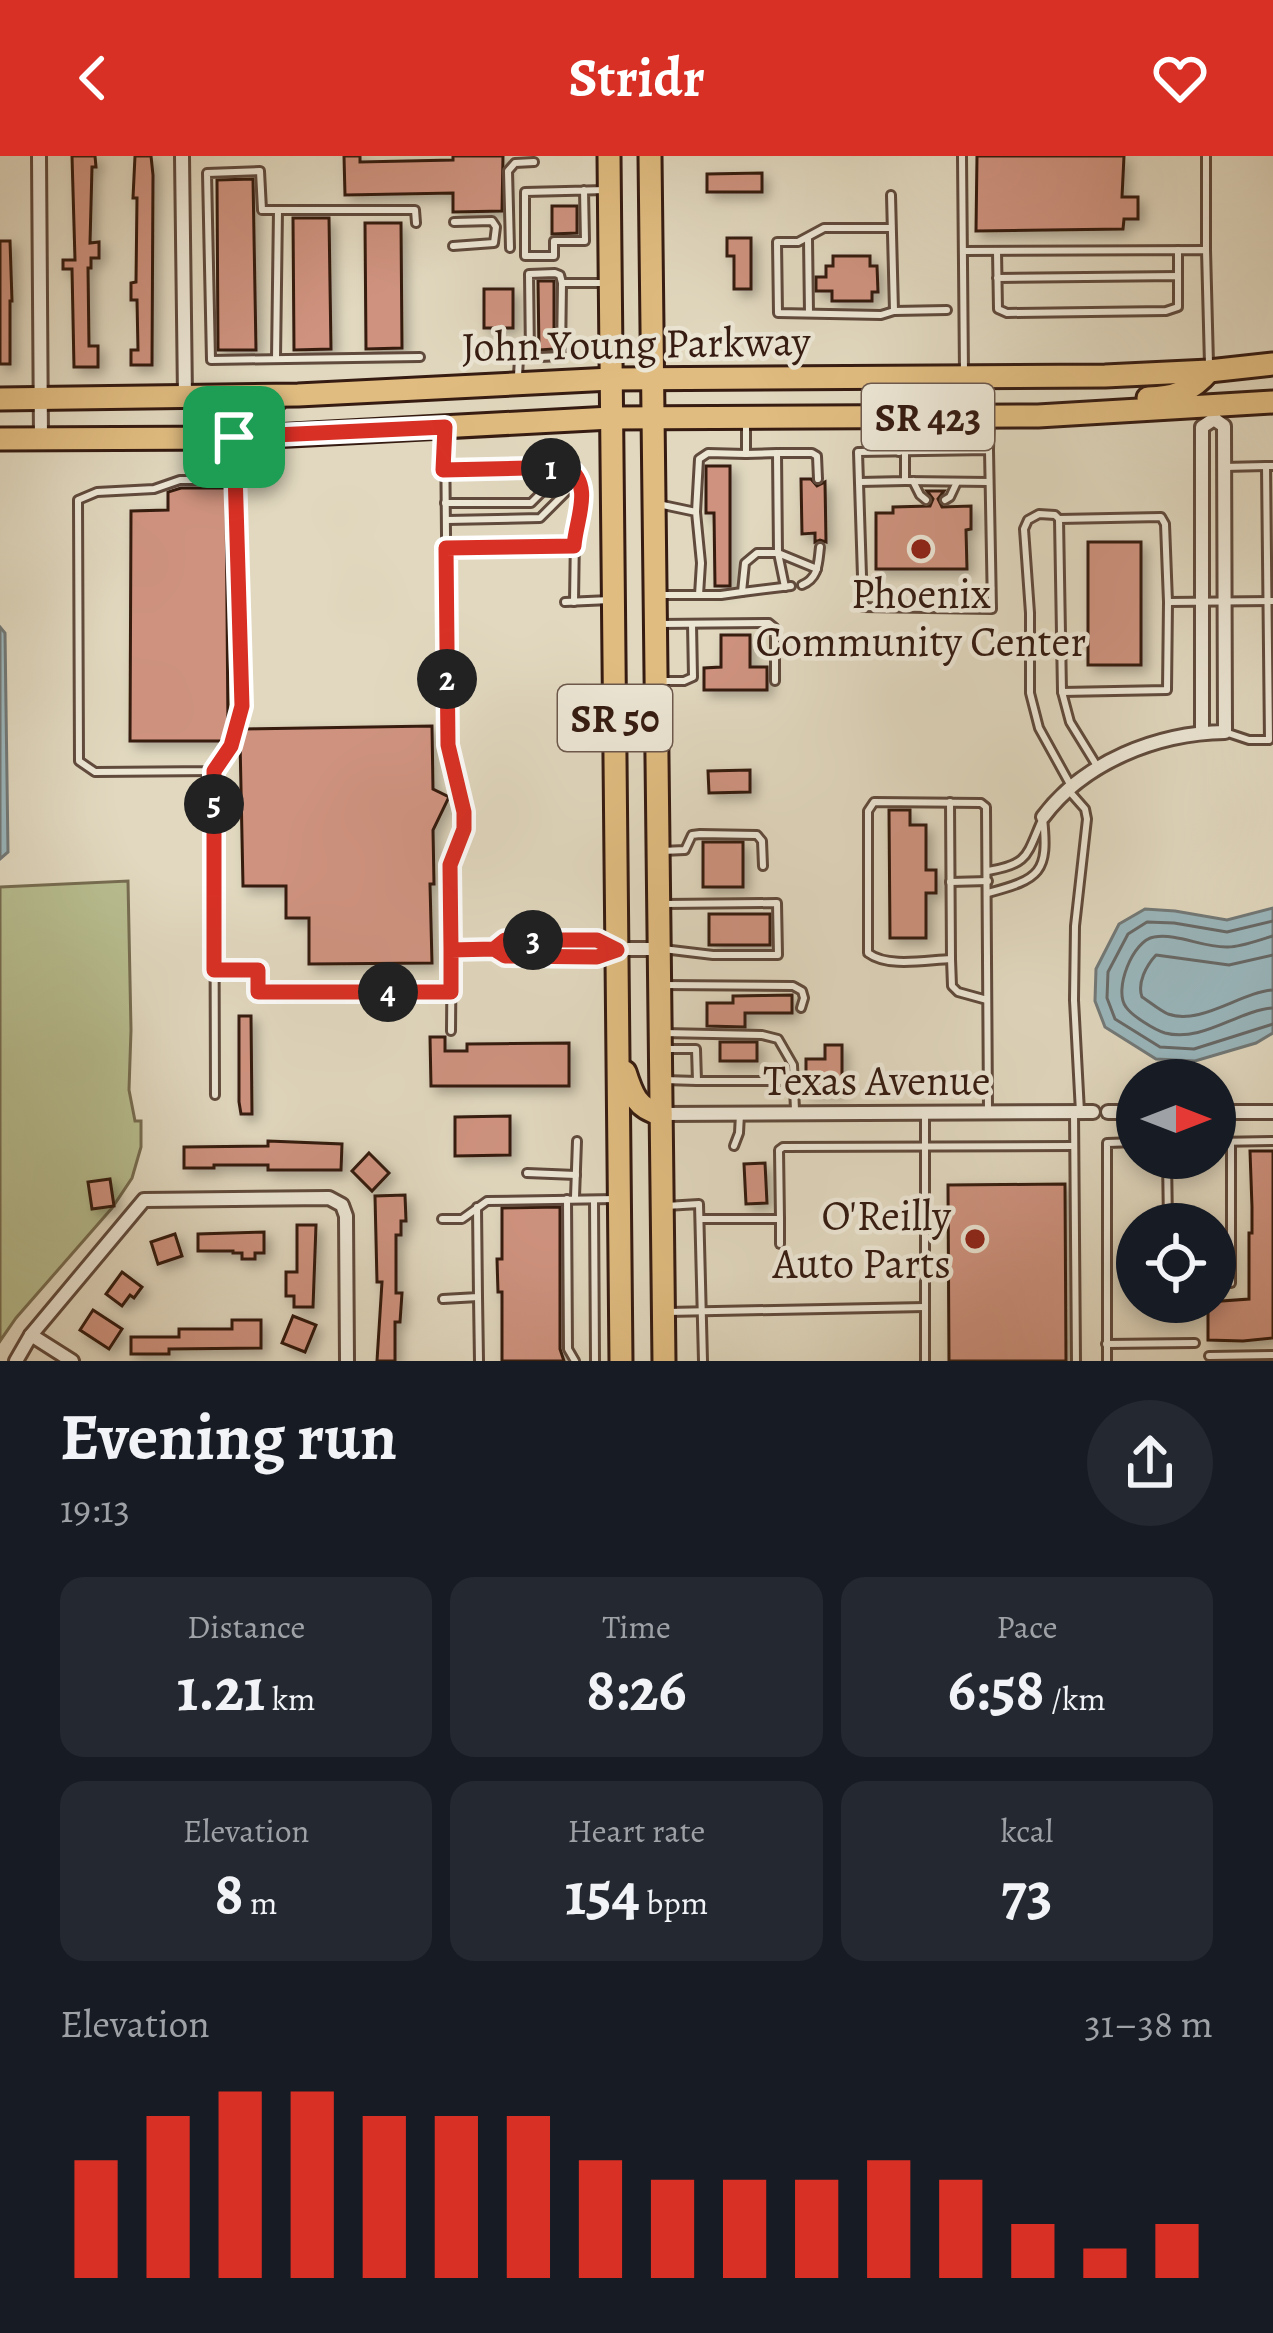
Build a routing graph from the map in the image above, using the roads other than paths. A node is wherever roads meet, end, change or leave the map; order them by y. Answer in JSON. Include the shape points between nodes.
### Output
{"nodes":[{"id":1,"x":38,"y":156,"type":"edge"},
{"id":2,"x":182,"y":156,"type":"edge"},
{"id":3,"x":609,"y":156,"type":"edge"},
{"id":4,"x":650,"y":156,"type":"edge"},
{"id":5,"x":962,"y":156,"type":"edge"},
{"id":6,"x":1206,"y":156,"type":"edge"},
{"id":7,"x":534,"y":162,"type":"dead end"},
{"id":8,"x":584,"y":190,"type":"junction"},
{"id":9,"x":609,"y":190,"type":"junction"},
{"id":10,"x":890,"y":195,"type":"dead end"},
{"id":11,"x":278,"y":210,"type":"junction"},
{"id":12,"x":454,"y":222,"type":"dead end"},
{"id":13,"x":416,"y":224,"type":"dead end"},
{"id":14,"x":891,"y":228,"type":"junction"},
{"id":15,"x":808,"y":239,"type":"junction"},
{"id":16,"x":453,"y":246,"type":"dead end"},
{"id":17,"x":510,"y":248,"type":"dead end"},
{"id":18,"x":1178,"y":250,"type":"junction"},
{"id":19,"x":1206,"y":250,"type":"junction"},
{"id":20,"x":963,"y":251,"type":"junction"},
{"id":21,"x":997,"y":251,"type":"junction"},
{"id":22,"x":1178,"y":276,"type":"junction"},
{"id":23,"x":997,"y":278,"type":"junction"},
{"id":24,"x":562,"y":283,"type":"junction"},
{"id":25,"x":610,"y":283,"type":"junction"},
{"id":26,"x":947,"y":310,"type":"dead end"},
{"id":27,"x":893,"y":311,"type":"junction"},
{"id":28,"x":808,"y":313,"type":"junction"},
{"id":29,"x":420,"y":357,"type":"dead end"},
{"id":30,"x":530,"y":357,"type":"junction"},
{"id":31,"x":276,"y":359,"type":"junction"},
{"id":32,"x":1273,"y":364,"type":"edge"},
{"id":33,"x":1209,"y":371,"type":"junction"},
{"id":34,"x":1273,"y":376,"type":"edge"},
{"id":35,"x":964,"y":377,"type":"junction"},
{"id":36,"x":611,"y":379,"type":"junction"},
{"id":37,"x":653,"y":379,"type":"junction"},
{"id":38,"x":518,"y":382,"type":"junction"},
{"id":39,"x":298,"y":395,"type":"junction"},
{"id":40,"x":185,"y":397,"type":"junction"},
{"id":41,"x":0,"y":399,"type":"edge"},
{"id":42,"x":41,"y":399,"type":"junction"},
{"id":43,"x":1273,"y":402,"type":"edge"},
{"id":44,"x":1214,"y":413,"type":"junction"},
{"id":45,"x":1050,"y":416,"type":"junction"},
{"id":46,"x":746,"y":417,"type":"junction"},
{"id":47,"x":900,"y":417,"type":"junction"},
{"id":48,"x":991,"y":417,"type":"junction"},
{"id":49,"x":611,"y":418,"type":"junction"},
{"id":50,"x":653,"y":418,"type":"junction"},
{"id":51,"x":445,"y":427,"type":"junction"},
{"id":52,"x":234,"y":437,"type":"junction"},
{"id":53,"x":41,"y":438,"type":"junction"},
{"id":54,"x":0,"y":439,"type":"edge"},
{"id":55,"x":989,"y":451,"type":"junction"},
{"id":56,"x":902,"y":452,"type":"junction"},
{"id":57,"x":746,"y":454,"type":"junction"},
{"id":58,"x":777,"y":454,"type":"junction"},
{"id":59,"x":1225,"y":466,"type":"junction"},
{"id":60,"x":1270,"y":466,"type":"edge"},
{"id":61,"x":443,"y":470,"type":"junction"},
{"id":62,"x":575,"y":472,"type":"junction"},
{"id":63,"x":818,"y":479,"type":"dead end"},
{"id":64,"x":236,"y":480,"type":"junction"},
{"id":65,"x":859,"y":482,"type":"junction"},
{"id":66,"x":909,"y":482,"type":"junction"},
{"id":67,"x":957,"y":482,"type":"junction"},
{"id":68,"x":989,"y":482,"type":"junction"},
{"id":69,"x":926,"y":500,"type":"dead end"},
{"id":70,"x":945,"y":500,"type":"dead end"},
{"id":71,"x":445,"y":503,"type":"junction"},
{"id":72,"x":654,"y":504,"type":"junction"},
{"id":73,"x":697,"y":512,"type":"junction"},
{"id":74,"x":445,"y":520,"type":"junction"},
{"id":75,"x":1059,"y":520,"type":"junction"},
{"id":76,"x":574,"y":546,"type":"junction"},
{"id":77,"x":820,"y":547,"type":"dead end"},
{"id":78,"x":446,"y":548,"type":"junction"},
{"id":79,"x":778,"y":553,"type":"junction"},
{"id":80,"x":817,"y":569,"type":"junction"},
{"id":81,"x":802,"y":585,"type":"dead end"},
{"id":82,"x":742,"y":592,"type":"junction"},
{"id":83,"x":699,"y":595,"type":"junction"},
{"id":84,"x":655,"y":596,"type":"junction"},
{"id":85,"x":613,"y":600,"type":"junction"},
{"id":86,"x":1225,"y":601,"type":"junction"},
{"id":87,"x":1270,"y":601,"type":"edge"},
{"id":88,"x":1168,"y":602,"type":"junction"},
{"id":89,"x":1202,"y":602,"type":"junction"},
{"id":90,"x":655,"y":624,"type":"junction"},
{"id":91,"x":692,"y":624,"type":"junction"},
{"id":92,"x":775,"y":681,"type":"dead end"},
{"id":93,"x":656,"y":682,"type":"junction"},
{"id":94,"x":1062,"y":692,"type":"junction"},
{"id":95,"x":1225,"y":731,"type":"junction"},
{"id":96,"x":1202,"y":732,"type":"junction"},
{"id":97,"x":1271,"y":740,"type":"edge"},
{"id":98,"x":1097,"y":766,"type":"junction"},
{"id":99,"x":214,"y":771,"type":"junction"},
{"id":100,"x":1069,"y":787,"type":"junction"},
{"id":101,"x":950,"y":802,"type":"junction"},
{"id":102,"x":1043,"y":817,"type":"junction"},
{"id":103,"x":658,"y":851,"type":"junction"},
{"id":104,"x":763,"y":866,"type":"dead end"},
{"id":105,"x":988,"y":871,"type":"junction"},
{"id":106,"x":988,"y":881,"type":"junction"},
{"id":107,"x":950,"y":882,"type":"junction"},
{"id":108,"x":988,"y":893,"type":"junction"},
{"id":109,"x":658,"y":904,"type":"junction"},
{"id":110,"x":494,"y":949,"type":"junction"},
{"id":111,"x":659,"y":949,"type":"junction"},
{"id":112,"x":451,"y":950,"type":"junction"},
{"id":113,"x":617,"y":950,"type":"junction"},
{"id":114,"x":951,"y":959,"type":"junction"},
{"id":115,"x":214,"y":970,"type":"junction"},
{"id":116,"x":660,"y":985,"type":"junction"},
{"id":117,"x":451,"y":992,"type":"junction"},
{"id":118,"x":986,"y":1000,"type":"junction"},
{"id":119,"x":801,"y":1008,"type":"dead end"},
{"id":120,"x":451,"y":1031,"type":"dead end"},
{"id":121,"x":660,"y":1041,"type":"junction"},
{"id":122,"x":619,"y":1055,"type":"junction"},
{"id":123,"x":661,"y":1080,"type":"junction"},
{"id":124,"x":697,"y":1081,"type":"junction"},
{"id":125,"x":795,"y":1081,"type":"junction"},
{"id":126,"x":214,"y":1095,"type":"dead end"},
{"id":127,"x":988,"y":1112,"type":"junction"},
{"id":128,"x":1082,"y":1112,"type":"junction"},
{"id":129,"x":1108,"y":1112,"type":"dead end"},
{"id":130,"x":1116,"y":1112,"type":"edge"},
{"id":131,"x":1236,"y":1112,"type":"edge"},
{"id":132,"x":1273,"y":1112,"type":"edge"},
{"id":133,"x":795,"y":1113,"type":"junction"},
{"id":134,"x":925,"y":1113,"type":"junction"},
{"id":135,"x":661,"y":1114,"type":"junction"},
{"id":136,"x":740,"y":1114,"type":"junction"},
{"id":137,"x":577,"y":1141,"type":"dead end"},
{"id":138,"x":1273,"y":1141,"type":"edge"},
{"id":139,"x":1236,"y":1142,"type":"edge"},
{"id":140,"x":1116,"y":1143,"type":"edge"},
{"id":141,"x":925,"y":1145,"type":"junction"},
{"id":142,"x":734,"y":1146,"type":"dead end"},
{"id":143,"x":1074,"y":1146,"type":"junction"},
{"id":144,"x":527,"y":1173,"type":"dead end"},
{"id":145,"x":576,"y":1175,"type":"junction"},
{"id":146,"x":571,"y":1198,"type":"junction"},
{"id":147,"x":620,"y":1199,"type":"junction"},
{"id":148,"x":594,"y":1200,"type":"junction"},
{"id":149,"x":662,"y":1206,"type":"junction"},
{"id":150,"x":477,"y":1208,"type":"junction"},
{"id":151,"x":442,"y":1219,"type":"dead end"},
{"id":152,"x":780,"y":1219,"type":"junction"},
{"id":153,"x":700,"y":1220,"type":"junction"},
{"id":154,"x":781,"y":1244,"type":"dead end"},
{"id":155,"x":478,"y":1297,"type":"junction"},
{"id":156,"x":442,"y":1299,"type":"dead end"},
{"id":157,"x":925,"y":1307,"type":"junction"},
{"id":158,"x":702,"y":1311,"type":"junction"},
{"id":159,"x":664,"y":1312,"type":"junction"},
{"id":160,"x":32,"y":1335,"type":"junction"},
{"id":161,"x":1195,"y":1343,"type":"dead end"},
{"id":162,"x":1106,"y":1344,"type":"junction"},
{"id":163,"x":1273,"y":1355,"type":"edge"},
{"id":164,"x":1209,"y":1356,"type":"dead end"},
{"id":165,"x":16,"y":1361,"type":"edge"},
{"id":166,"x":72,"y":1361,"type":"edge"},
{"id":167,"x":347,"y":1361,"type":"edge"},
{"id":168,"x":479,"y":1361,"type":"edge"},
{"id":169,"x":575,"y":1361,"type":"edge"},
{"id":170,"x":596,"y":1361,"type":"edge"},
{"id":171,"x":621,"y":1361,"type":"edge"},
{"id":172,"x":664,"y":1361,"type":"edge"},
{"id":173,"x":703,"y":1361,"type":"edge"},
{"id":174,"x":925,"y":1361,"type":"edge"},
{"id":175,"x":1076,"y":1361,"type":"edge"},
{"id":176,"x":1106,"y":1361,"type":"edge"}],
"edges":[{"from":1,"to":42,"type":"street"},
{"from":2,"to":40,"type":"street"},
{"from":3,"to":9,"type":"main road","number":"SR 50"},
{"from":4,"to":37,"type":"main road","number":"SR 50"},
{"from":5,"to":20,"type":"lane"},
{"from":6,"to":19,"type":"lane"},
{"from":7,"to":17,"type":"lane","via":[[508,171]]},
{"from":8,"to":8,"type":"lane","via":[[525,191],[525,256],[554,256],[554,241],[585,241]]},
{"from":8,"to":9,"type":"lane"},
{"from":9,"to":25,"type":"main road","number":"SR 50"},
{"from":10,"to":14,"type":"lane"},
{"from":11,"to":13,"type":"lane","via":[[415,210]]},
{"from":11,"to":31,"type":"lane"},
{"from":11,"to":31,"type":"lane","via":[[262,210],[260,171],[207,173],[211,360]]},
{"from":12,"to":16,"type":"lane","via":[[496,227],[494,243]]},
{"from":14,"to":15,"type":"lane","via":[[824,228]]},
{"from":14,"to":27,"type":"lane"},
{"from":15,"to":28,"type":"lane"},
{"from":15,"to":28,"type":"lane","via":[[777,242],[778,313]]},
{"from":18,"to":19,"type":"lane"},
{"from":18,"to":21,"type":"lane"},
{"from":18,"to":22,"type":"lane"},
{"from":19,"to":33,"type":"lane"},
{"from":20,"to":21,"type":"lane"},
{"from":20,"to":35,"type":"lane"},
{"from":21,"to":23,"type":"lane"},
{"from":22,"to":23,"type":"lane"},
{"from":22,"to":23,"type":"lane","via":[[1178,307],[1166,311],[1007,313],[998,309]]},
{"from":24,"to":25,"type":"lane"},
{"from":24,"to":30,"type":"lane","via":[[561,356]]},
{"from":24,"to":30,"type":"lane","via":[[555,273],[529,274]]},
{"from":25,"to":36,"type":"main road","number":"SR 50"},
{"from":26,"to":27,"type":"lane"},
{"from":27,"to":28,"type":"lane"},
{"from":29,"to":31,"type":"lane"},
{"from":30,"to":38,"type":"lane","via":[[519,358]]},
{"from":32,"to":33,"type":"main road","name":"John Young Parkway","number":"SR 423"},
{"from":33,"to":35,"type":"main road","name":"John Young Parkway","number":"SR 423"},
{"from":33,"to":45,"type":"main road","via":[[1178,395],[1073,401]]},
{"from":34,"to":44,"type":"main road","via":[[1240,381],[1217,397]]},
{"from":35,"to":37,"type":"main road","name":"John Young Parkway","number":"SR 423"},
{"from":36,"to":37,"type":"main road","name":"John Young Parkway","number":"SR 423"},
{"from":36,"to":38,"type":"main road","name":"John Young Parkway","number":"SR 423"},
{"from":36,"to":49,"type":"main road","number":"SR 50"},
{"from":37,"to":50,"type":"main road","number":"SR 50"},
{"from":38,"to":39,"type":"main road","name":"John Young Parkway","number":"SR 423"},
{"from":39,"to":40,"type":"main road","name":"John Young Parkway","number":"SR 423"},
{"from":39,"to":52,"type":"main road","via":[[247,413]]},
{"from":40,"to":42,"type":"main road","name":"John Young Parkway","number":"SR 423"},
{"from":41,"to":42,"type":"main road","name":"John Young Parkway","number":"SR 423"},
{"from":42,"to":53,"type":"street"},
{"from":43,"to":44,"type":"main road","name":"John Young Parkway","number":"SR 423"},
{"from":44,"to":45,"type":"main road","name":"John Young Parkway","number":"SR 423"},
{"from":44,"to":59,"type":"street","via":[[1224,426]]},
{"from":44,"to":89,"type":"street","via":[[1202,427]]},
{"from":45,"to":48,"type":"main road","name":"John Young Parkway","number":"SR 423"},
{"from":46,"to":47,"type":"main road","name":"John Young Parkway","number":"SR 423"},
{"from":46,"to":50,"type":"main road","name":"John Young Parkway","number":"SR 423"},
{"from":46,"to":57,"type":"lane"},
{"from":47,"to":48,"type":"main road","name":"John Young Parkway","number":"SR 423"},
{"from":47,"to":56,"type":"lane"},
{"from":48,"to":55,"type":"lane"},
{"from":49,"to":50,"type":"main road","name":"John Young Parkway","number":"SR 423"},
{"from":49,"to":51,"type":"main road","name":"John Young Parkway","number":"SR 423"},
{"from":49,"to":85,"type":"main road","number":"SR 50"},
{"from":50,"to":72,"type":"main road","number":"SR 50"},
{"from":51,"to":52,"type":"main road","name":"John Young Parkway","number":"SR 423"},
{"from":51,"to":61,"type":"lane"},
{"from":52,"to":53,"type":"main road","name":"John Young Parkway","number":"SR 423"},
{"from":52,"to":64,"type":"lane"},
{"from":53,"to":54,"type":"main road","name":"John Young Parkway","number":"SR 423"},
{"from":55,"to":56,"type":"lane"},
{"from":55,"to":68,"type":"lane"},
{"from":56,"to":65,"type":"lane","via":[[858,452]]},
{"from":56,"to":66,"type":"lane"},
{"from":57,"to":58,"type":"lane"},
{"from":57,"to":73,"type":"lane","via":[[699,459]]},
{"from":58,"to":63,"type":"lane","via":[[817,456]]},
{"from":58,"to":79,"type":"lane"},
{"from":59,"to":60,"type":"lane"},
{"from":59,"to":86,"type":"street"},
{"from":60,"to":87,"type":"lane"},
{"from":61,"to":62,"type":"lane"},
{"from":61,"to":71,"type":"lane"},
{"from":62,"to":71,"type":"lane","via":[[531,503]]},
{"from":62,"to":74,"type":"lane","via":[[540,518]]},
{"from":62,"to":76,"type":"lane","via":[[582,498]]},
{"from":64,"to":99,"type":"lane","via":[[242,706]]},
{"from":64,"to":99,"type":"lane","via":[[180,480],[78,500],[79,761],[95,772]]},
{"from":65,"to":66,"type":"lane"},
{"from":65,"to":68,"type":"lane","via":[[863,607],[992,609]]},
{"from":66,"to":67,"type":"lane"},
{"from":66,"to":69,"type":"lane"},
{"from":67,"to":68,"type":"lane"},
{"from":67,"to":70,"type":"lane"},
{"from":71,"to":74,"type":"lane"},
{"from":72,"to":73,"type":"lane"},
{"from":72,"to":84,"type":"main road","number":"SR 50"},
{"from":73,"to":83,"type":"lane"},
{"from":74,"to":78,"type":"lane"},
{"from":75,"to":88,"type":"lane","via":[[1161,518]]},
{"from":75,"to":94,"type":"lane"},
{"from":75,"to":100,"type":"lane","via":[[1040,514],[1024,529],[1030,693]]},
{"from":76,"to":78,"type":"lane"},
{"from":76,"to":85,"type":"lane","via":[[570,602]]},
{"from":77,"to":80,"type":"lane"},
{"from":78,"to":112,"type":"lane","via":[[448,745],[464,812],[450,865]]},
{"from":79,"to":80,"type":"lane"},
{"from":79,"to":82,"type":"lane","via":[[745,563]]},
{"from":79,"to":82,"type":"lane","via":[[788,586]]},
{"from":80,"to":81,"type":"lane"},
{"from":82,"to":83,"type":"lane"},
{"from":83,"to":84,"type":"lane"},
{"from":84,"to":90,"type":"main road","number":"SR 50"},
{"from":85,"to":113,"type":"main road","number":"SR 50"},
{"from":86,"to":87,"type":"lane"},
{"from":86,"to":89,"type":"lane"},
{"from":86,"to":95,"type":"street"},
{"from":87,"to":97,"type":"lane"},
{"from":88,"to":89,"type":"lane"},
{"from":88,"to":94,"type":"lane","via":[[1167,690]]},
{"from":89,"to":96,"type":"street"},
{"from":90,"to":91,"type":"lane"},
{"from":90,"to":93,"type":"main road","number":"SR 50"},
{"from":91,"to":92,"type":"lane","via":[[769,623]]},
{"from":91,"to":93,"type":"lane","via":[[693,677]]},
{"from":93,"to":103,"type":"main road","number":"SR 50"},
{"from":94,"to":98,"type":"lane"},
{"from":95,"to":96,"type":"street"},
{"from":95,"to":97,"type":"lane"},
{"from":96,"to":98,"type":"street"},
{"from":98,"to":100,"type":"street"},
{"from":99,"to":115,"type":"lane"},
{"from":100,"to":102,"type":"street"},
{"from":100,"to":128,"type":"lane","via":[[1087,819],[1075,926]]},
{"from":101,"to":105,"type":"lane","via":[[986,807]]},
{"from":101,"to":107,"type":"lane"},
{"from":101,"to":114,"type":"lane","via":[[874,802],[868,811],[868,952],[885,961]]},
{"from":102,"to":105,"type":"lane","via":[[1024,859]]},
{"from":102,"to":108,"type":"lane","via":[[1043,865],[1017,886]]},
{"from":103,"to":104,"type":"lane","via":[[686,850],[692,835],[757,835]]},
{"from":103,"to":109,"type":"main road","number":"SR 50"},
{"from":105,"to":106,"type":"lane"},
{"from":106,"to":107,"type":"lane"},
{"from":106,"to":108,"type":"lane"},
{"from":107,"to":114,"type":"lane"},
{"from":108,"to":118,"type":"lane"},
{"from":109,"to":111,"type":"main road","number":"SR 50"},
{"from":109,"to":111,"type":"lane","via":[[777,903],[778,956]]},
{"from":110,"to":112,"type":"lane"},
{"from":110,"to":113,"type":"lane","via":[[551,957]]},
{"from":110,"to":113,"type":"lane","via":[[505,940],[597,940]]},
{"from":111,"to":113,"type":"street"},
{"from":111,"to":116,"type":"main road","number":"SR 50"},
{"from":112,"to":117,"type":"lane"},
{"from":113,"to":122,"type":"main road","number":"SR 50"},
{"from":114,"to":118,"type":"lane","via":[[952,986]]},
{"from":115,"to":117,"type":"lane","via":[[258,970],[258,992]]},
{"from":115,"to":126,"type":"lane"},
{"from":116,"to":119,"type":"lane","via":[[793,986],[802,991]]},
{"from":116,"to":121,"type":"main road","number":"SR 50"},
{"from":117,"to":120,"type":"lane"},
{"from":118,"to":127,"type":"lane"},
{"from":121,"to":123,"type":"main road","number":"SR 50"},
{"from":121,"to":124,"type":"lane","via":[[696,1049]]},
{"from":121,"to":125,"type":"lane","via":[[771,1036],[786,1048]]},
{"from":122,"to":135,"type":"main road","via":[[632,1095]]},
{"from":122,"to":147,"type":"main road","number":"SR 50"},
{"from":123,"to":124,"type":"lane"},
{"from":123,"to":135,"type":"main road","number":"SR 50"},
{"from":124,"to":125,"type":"lane"},
{"from":125,"to":133,"type":"lane"},
{"from":127,"to":128,"type":"street","name":"Texas Avenue"},
{"from":127,"to":134,"type":"street","name":"Texas Avenue"},
{"from":128,"to":143,"type":"lane"},
{"from":129,"to":130,"type":"street"},
{"from":131,"to":132,"type":"street"},
{"from":133,"to":134,"type":"street","name":"Texas Avenue"},
{"from":133,"to":136,"type":"street","name":"Texas Avenue"},
{"from":134,"to":141,"type":"lane"},
{"from":135,"to":136,"type":"street","name":"Texas Avenue"},
{"from":135,"to":149,"type":"main road","number":"SR 50"},
{"from":136,"to":142,"type":"lane"},
{"from":137,"to":145,"type":"lane"},
{"from":138,"to":139,"type":"lane"},
{"from":140,"to":162,"type":"lane","via":[[1107,1143]]},
{"from":141,"to":143,"type":"lane"},
{"from":141,"to":152,"type":"lane","via":[[783,1147]]},
{"from":141,"to":157,"type":"lane"},
{"from":143,"to":175,"type":"lane"},
{"from":144,"to":145,"type":"lane"},
{"from":145,"to":146,"type":"lane"},
{"from":146,"to":148,"type":"lane"},
{"from":146,"to":150,"type":"lane"},
{"from":146,"to":169,"type":"lane","via":[[568,1349]]},
{"from":147,"to":148,"type":"lane"},
{"from":147,"to":171,"type":"main road","number":"SR 50"},
{"from":148,"to":170,"type":"lane"},
{"from":149,"to":153,"type":"lane","via":[[700,1204]]},
{"from":149,"to":159,"type":"main road","number":"SR 50"},
{"from":150,"to":151,"type":"lane"},
{"from":150,"to":155,"type":"lane"},
{"from":152,"to":153,"type":"lane"},
{"from":152,"to":154,"type":"lane"},
{"from":153,"to":158,"type":"lane"},
{"from":155,"to":156,"type":"lane"},
{"from":155,"to":168,"type":"lane"},
{"from":157,"to":158,"type":"lane"},
{"from":157,"to":174,"type":"lane"},
{"from":158,"to":159,"type":"lane"},
{"from":158,"to":173,"type":"lane"},
{"from":159,"to":172,"type":"main road","number":"SR 50"},
{"from":160,"to":165,"type":"street"},
{"from":160,"to":166,"type":"street"},
{"from":160,"to":167,"type":"street","via":[[144,1200],[329,1198],[346,1216]]},
{"from":161,"to":162,"type":"lane"},
{"from":162,"to":176,"type":"lane"},
{"from":163,"to":164,"type":"lane"}]}
